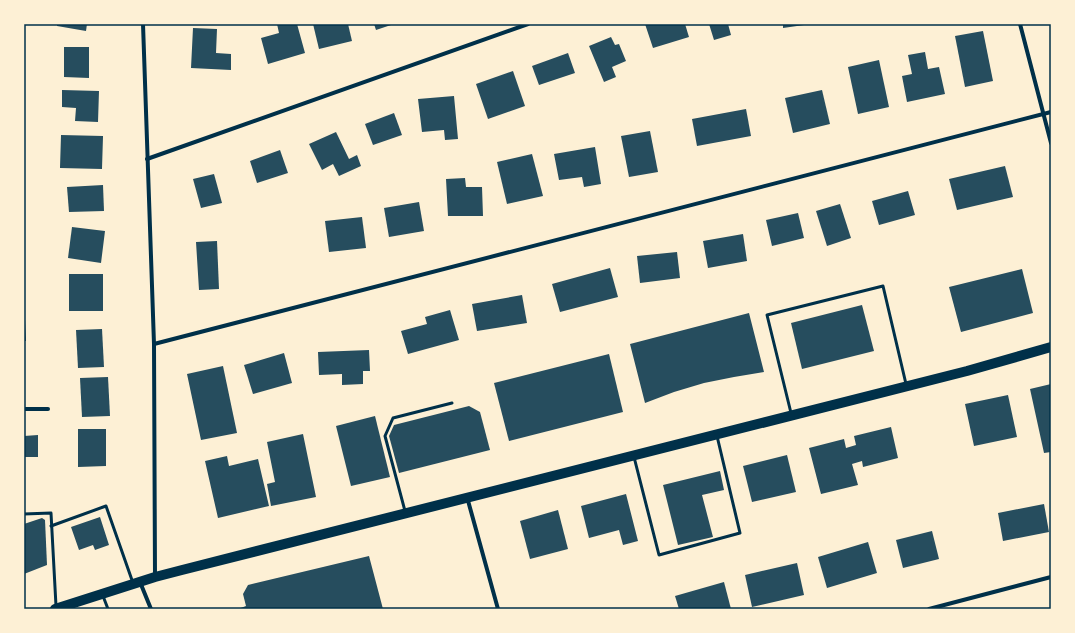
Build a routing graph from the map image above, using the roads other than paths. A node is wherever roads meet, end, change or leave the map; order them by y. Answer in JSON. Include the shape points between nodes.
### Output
{"nodes":[{"id":1,"x":143,"y":24,"type":"edge"},
{"id":2,"x":528,"y":24,"type":"edge"},
{"id":3,"x":1020,"y":24,"type":"edge"},
{"id":4,"x":1051,"y":112,"type":"edge"},
{"id":5,"x":1043,"y":114,"type":"junction"},
{"id":6,"x":1051,"y":142,"type":"edge"},
{"id":7,"x":147,"y":159,"type":"junction"},
{"id":8,"x":154,"y":344,"type":"junction"},
{"id":9,"x":1051,"y":348,"type":"edge"},
{"id":10,"x":906,"y":386,"type":"junction"},
{"id":11,"x":452,"y":403,"type":"dead end"},
{"id":12,"x":24,"y":409,"type":"edge"},
{"id":13,"x":48,"y":409,"type":"dead end"},
{"id":14,"x":792,"y":415,"type":"junction"},
{"id":15,"x":717,"y":434,"type":"junction"},
{"id":16,"x":634,"y":455,"type":"junction"},
{"id":17,"x":467,"y":497,"type":"junction"},
{"id":18,"x":405,"y":513,"type":"junction"},
{"id":19,"x":24,"y":514,"type":"edge"},
{"id":20,"x":51,"y":526,"type":"junction"},
{"id":21,"x":155,"y":577,"type":"junction"},
{"id":22,"x":1051,"y":577,"type":"edge"},
{"id":23,"x":137,"y":583,"type":"junction"},
{"id":24,"x":102,"y":594,"type":"junction"},
{"id":25,"x":945,"y":607,"type":"edge"},
{"id":26,"x":56,"y":609,"type":"edge"},
{"id":27,"x":108,"y":609,"type":"edge"},
{"id":28,"x":151,"y":609,"type":"edge"},
{"id":29,"x":498,"y":609,"type":"edge"},
{"id":30,"x":929,"y":609,"type":"edge"}],
"edges":[{"from":1,"to":7,"type":"street"},
{"from":2,"to":7,"type":"street"},
{"from":3,"to":5,"type":"street"},
{"from":4,"to":5,"type":"street"},
{"from":5,"to":6,"type":"street"},
{"from":5,"to":8,"type":"street"},
{"from":7,"to":8,"type":"street"},
{"from":8,"to":21,"type":"street"},
{"from":9,"to":10,"type":"main road"},
{"from":10,"to":14,"type":"main road"},
{"from":10,"to":14,"type":"lane","via":[[883,286],[767,315]]},
{"from":11,"to":18,"type":"lane","via":[[393,418],[385,436]]},
{"from":12,"to":13,"type":"street"},
{"from":14,"to":15,"type":"main road"},
{"from":15,"to":16,"type":"main road"},
{"from":15,"to":16,"type":"lane","via":[[740,533],[659,555]]},
{"from":16,"to":17,"type":"main road"},
{"from":17,"to":18,"type":"main road"},
{"from":17,"to":29,"type":"street"},
{"from":18,"to":21,"type":"main road"},
{"from":19,"to":20,"type":"lane","via":[[51,513]]},
{"from":20,"to":23,"type":"lane","via":[[106,506]]},
{"from":20,"to":26,"type":"lane"},
{"from":21,"to":23,"type":"main road"},
{"from":22,"to":25,"type":"street"},
{"from":23,"to":24,"type":"main road"},
{"from":23,"to":28,"type":"street"},
{"from":24,"to":26,"type":"main road"},
{"from":24,"to":27,"type":"lane"},
{"from":25,"to":30,"type":"street"}]}
